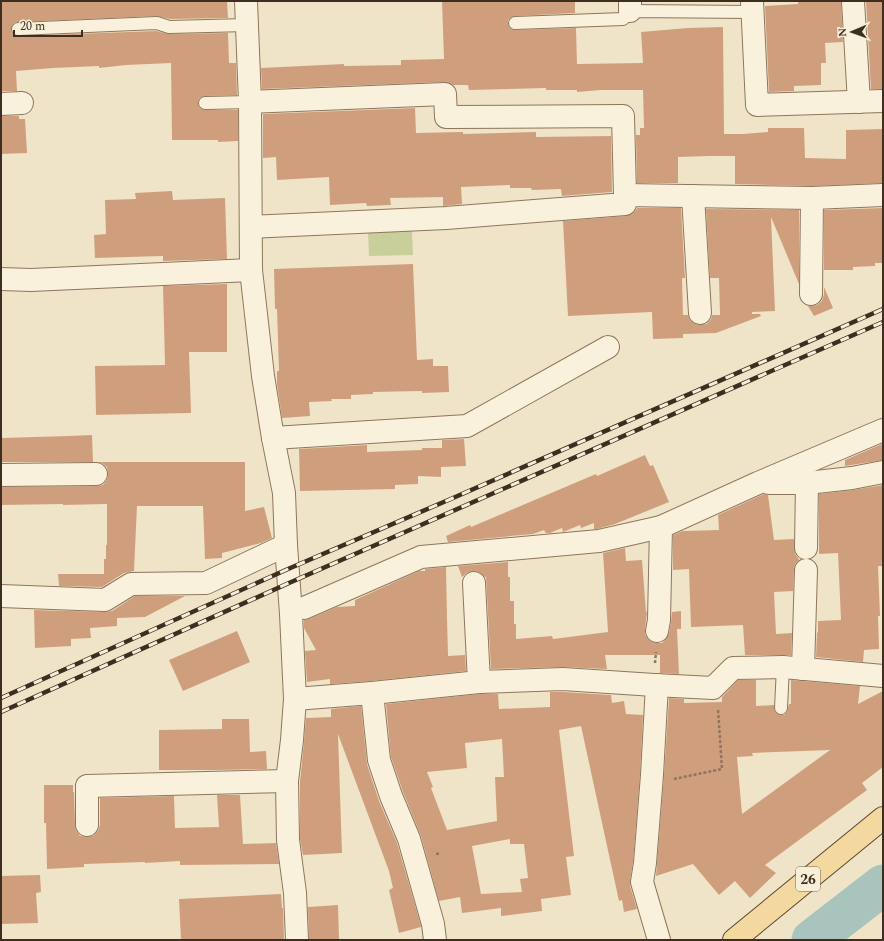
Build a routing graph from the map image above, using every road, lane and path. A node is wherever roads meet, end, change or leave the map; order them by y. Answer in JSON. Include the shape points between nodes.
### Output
{"nodes":[{"id":1,"x":246,"y":1,"type":"edge"},
{"id":2,"x":853,"y":1,"type":"edge"},
{"id":3,"x":630,"y":6,"type":"edge"},
{"id":4,"x":675,"y":6,"type":"edge"},
{"id":5,"x":753,"y":7,"type":"edge"},
{"id":6,"x":515,"y":24,"type":"dead end"},
{"id":7,"x":247,"y":25,"type":"junction"},
{"id":8,"x":18,"y":29,"type":"dead end"},
{"id":9,"x":883,"y":101,"type":"edge"},
{"id":10,"x":250,"y":102,"type":"junction"},
{"id":11,"x":859,"y":102,"type":"junction"},
{"id":12,"x":204,"y":103,"type":"dead end"},
{"id":13,"x":625,"y":195,"type":"junction"},
{"id":14,"x":883,"y":195,"type":"edge"},
{"id":15,"x":694,"y":196,"type":"junction"},
{"id":16,"x":812,"y":198,"type":"junction"},
{"id":17,"x":251,"y":227,"type":"junction"},
{"id":18,"x":251,"y":270,"type":"junction"},
{"id":19,"x":1,"y":279,"type":"edge"},
{"id":20,"x":811,"y":294,"type":"dead end"},
{"id":21,"x":700,"y":313,"type":"dead end"},
{"id":22,"x":608,"y":347,"type":"dead end"},
{"id":23,"x":883,"y":430,"type":"edge"},
{"id":24,"x":273,"y":438,"type":"junction"},
{"id":25,"x":883,"y":472,"type":"edge"},
{"id":26,"x":96,"y":474,"type":"dead end"},
{"id":27,"x":1,"y":476,"type":"edge"},
{"id":28,"x":807,"y":482,"type":"junction"},
{"id":29,"x":758,"y":483,"type":"junction"},
{"id":30,"x":661,"y":527,"type":"junction"},
{"id":31,"x":286,"y":545,"type":"junction"},
{"id":32,"x":806,"y":548,"type":"dead end"},
{"id":33,"x":806,"y":570,"type":"dead end"},
{"id":34,"x":474,"y":583,"type":"dead end"},
{"id":35,"x":1,"y":596,"type":"edge"},
{"id":36,"x":298,"y":610,"type":"junction"},
{"id":37,"x":657,"y":631,"type":"joint"},
{"id":38,"x":793,"y":668,"type":"junction"},
{"id":39,"x":883,"y":676,"type":"edge"},
{"id":40,"x":479,"y":682,"type":"junction"},
{"id":41,"x":656,"y":685,"type":"junction"},
{"id":42,"x":713,"y":688,"type":"junction"},
{"id":43,"x":372,"y":693,"type":"junction"},
{"id":44,"x":295,"y":699,"type":"junction"},
{"id":45,"x":781,"y":708,"type":"dead end"},
{"id":46,"x":287,"y":781,"type":"junction"},
{"id":47,"x":651,"y":783,"type":"junction"},
{"id":48,"x":883,"y":818,"type":"edge"},
{"id":49,"x":87,"y":825,"type":"dead end"},
{"id":50,"x":297,"y":940,"type":"edge"},
{"id":51,"x":435,"y":940,"type":"edge"},
{"id":52,"x":659,"y":940,"type":"edge"},
{"id":53,"x":734,"y":940,"type":"edge"}],
"edges":[{"from":1,"to":7,"type":"street"},
{"from":2,"to":11,"type":"street"},
{"from":3,"to":4,"type":"lane"},
{"from":3,"to":6,"type":"lane","via":[[623,19]]},
{"from":4,"to":5,"type":"lane"},
{"from":5,"to":11,"type":"street","via":[[757,105]]},
{"from":7,"to":8,"type":"lane","via":[[169,27],[157,23]]},
{"from":7,"to":10,"type":"street"},
{"from":9,"to":11,"type":"street"},
{"from":10,"to":12,"type":"lane"},
{"from":10,"to":13,"type":"street","via":[[445,94],[446,117],[623,116]]},
{"from":10,"to":17,"type":"street"},
{"from":13,"to":15,"type":"street"},
{"from":13,"to":17,"type":"street","via":[[625,204],[446,218]]},
{"from":14,"to":16,"type":"street"},
{"from":15,"to":16,"type":"street"},
{"from":15,"to":21,"type":"street"},
{"from":16,"to":20,"type":"street"},
{"from":17,"to":18,"type":"street"},
{"from":18,"to":19,"type":"street","via":[[31,280]]},
{"from":18,"to":24,"type":"street"},
{"from":22,"to":24,"type":"street","via":[[467,426]]},
{"from":23,"to":29,"type":"street"},
{"from":24,"to":31,"type":"street","via":[[284,493]]},
{"from":25,"to":28,"type":"street"},
{"from":26,"to":27,"type":"street"},
{"from":28,"to":29,"type":"street"},
{"from":28,"to":32,"type":"street"},
{"from":29,"to":30,"type":"street"},
{"from":30,"to":36,"type":"street","via":[[599,541],[421,557]]},
{"from":30,"to":37,"type":"street"},
{"from":31,"to":35,"type":"street","via":[[206,583],[131,584],[105,600]]},
{"from":31,"to":36,"type":"street"},
{"from":33,"to":38,"type":"street"},
{"from":34,"to":40,"type":"street"},
{"from":36,"to":44,"type":"street"},
{"from":37,"to":41,"type":"path"},
{"from":38,"to":39,"type":"street"},
{"from":38,"to":42,"type":"street","via":[[733,668]]},
{"from":38,"to":45,"type":"lane"},
{"from":40,"to":41,"type":"street","via":[[563,679]]},
{"from":40,"to":43,"type":"street"},
{"from":41,"to":42,"type":"street"},
{"from":41,"to":47,"type":"street"},
{"from":42,"to":47,"type":"path","via":[[718,697],[722,769]]},
{"from":43,"to":44,"type":"street"},
{"from":43,"to":51,"type":"street","via":[[379,760],[409,839],[433,924]]},
{"from":44,"to":46,"type":"street"},
{"from":46,"to":49,"type":"street","via":[[86,786]]},
{"from":46,"to":50,"type":"street","via":[[288,840],[295,893]]},
{"from":47,"to":52,"type":"street","via":[[642,882]]},
{"from":48,"to":53,"type":"main road","number":"26"}]}
